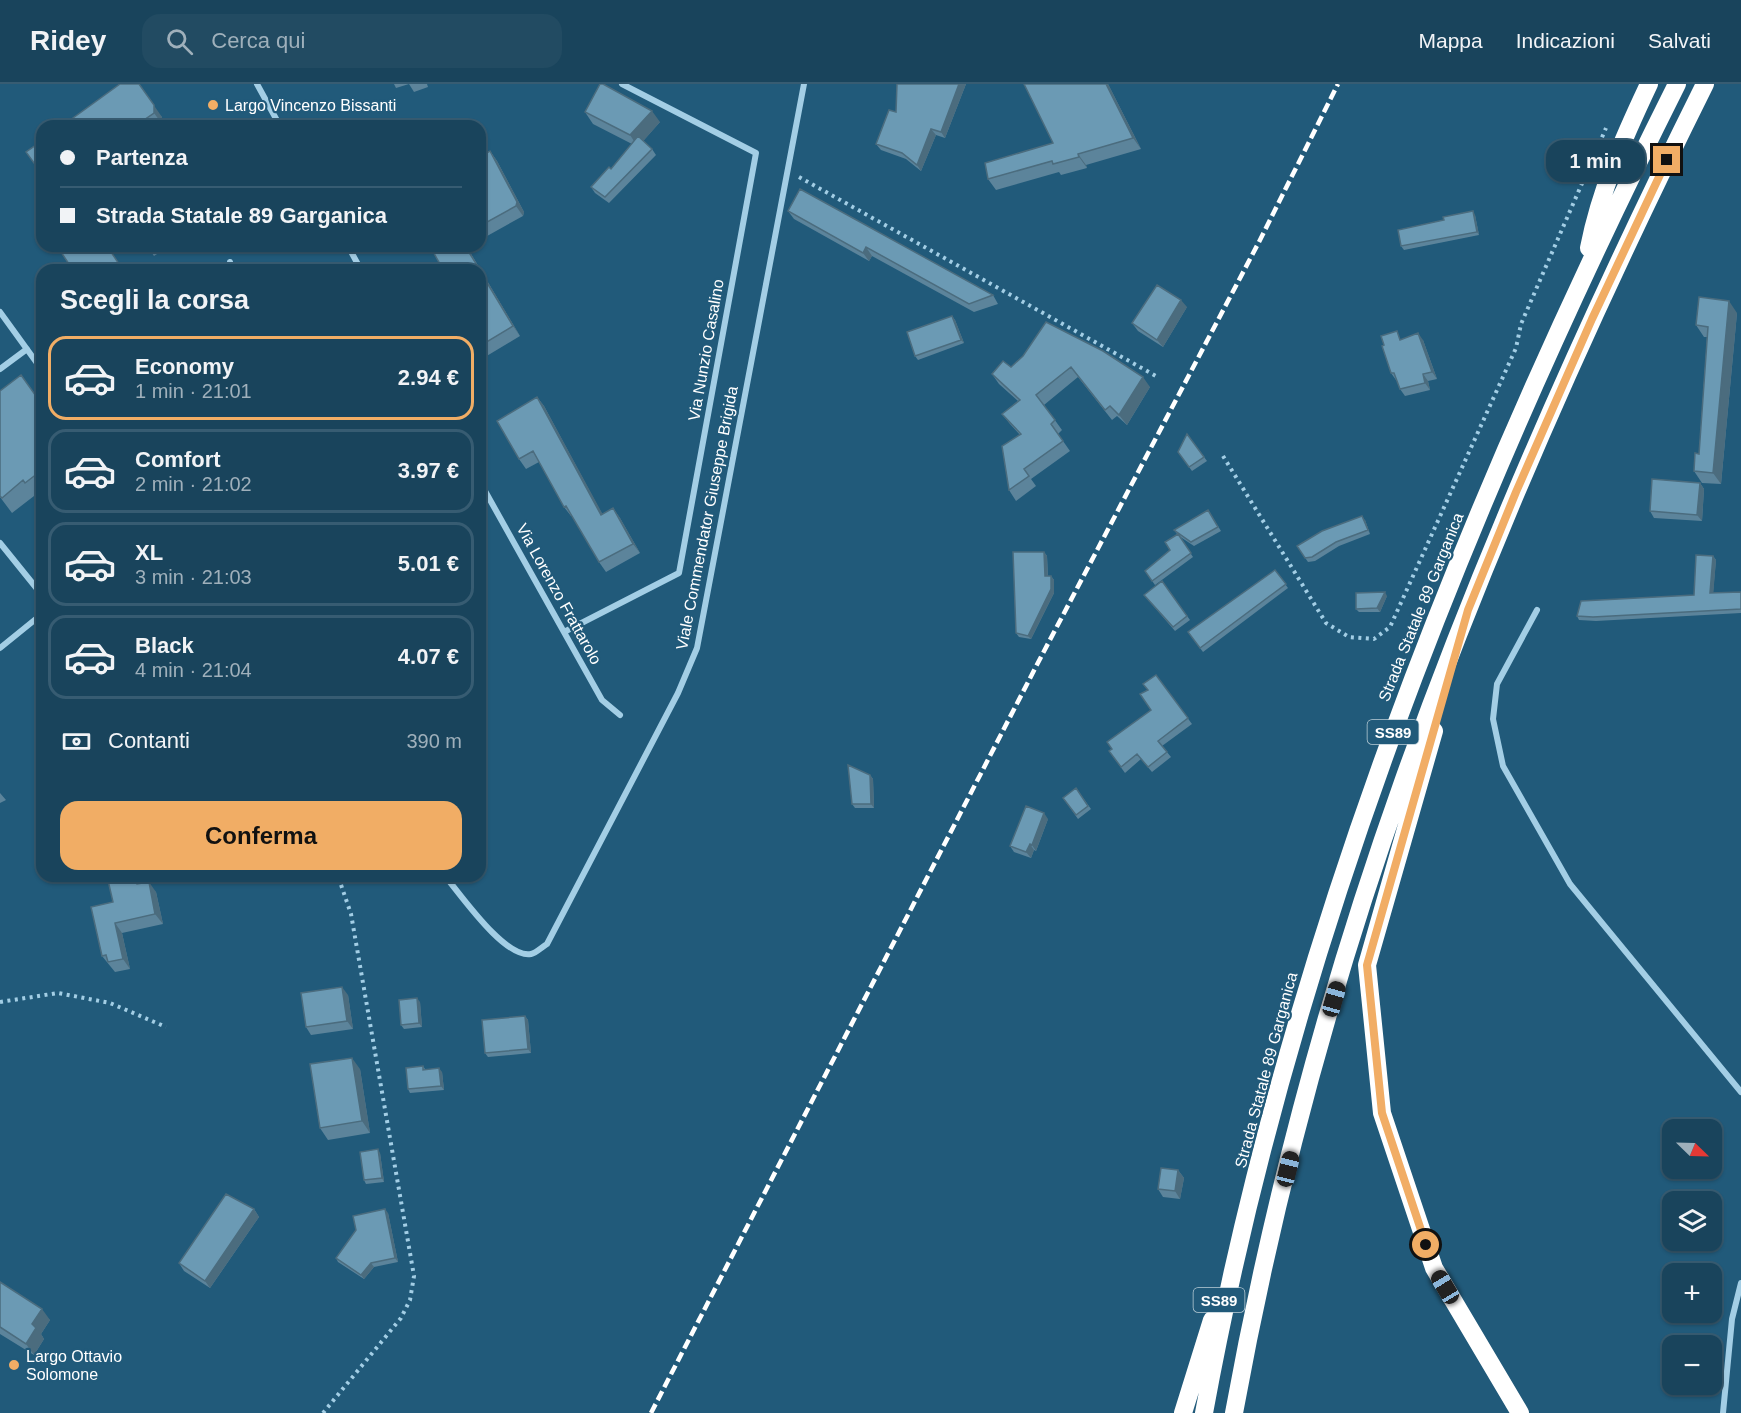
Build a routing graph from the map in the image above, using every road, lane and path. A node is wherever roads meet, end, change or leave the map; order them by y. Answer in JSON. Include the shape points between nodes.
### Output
{"nodes":[{"id":1,"x":257,"y":84,"type":"edge"},
{"id":2,"x":622,"y":84,"type":"edge"},
{"id":3,"x":804,"y":84,"type":"edge"},
{"id":4,"x":1649,"y":84,"type":"edge"},
{"id":5,"x":1677,"y":84,"type":"edge"},
{"id":6,"x":1705,"y":84,"type":"edge"},
{"id":7,"x":277,"y":120,"type":"edge"},
{"id":8,"x":1608,"y":124,"type":"dead end"},
{"id":9,"x":788,"y":171,"type":"junction"},
{"id":10,"x":1584,"y":273,"type":"junction"},
{"id":11,"x":0,"y":312,"type":"edge"},
{"id":12,"x":27,"y":349,"type":"junction"},
{"id":13,"x":36,"y":362,"type":"edge"},
{"id":14,"x":0,"y":369,"type":"edge"},
{"id":15,"x":1156,"y":376,"type":"dead end"},
{"id":16,"x":1223,"y":456,"type":"dead end"},
{"id":17,"x":486,"y":493,"type":"edge"},
{"id":18,"x":0,"y":543,"type":"edge"},
{"id":19,"x":36,"y":588,"type":"edge"},
{"id":20,"x":1468,"y":610,"type":"junction"},
{"id":21,"x":1538,"y":610,"type":"dead end"},
{"id":22,"x":36,"y":619,"type":"edge"},
{"id":23,"x":564,"y":632,"type":"junction"},
{"id":24,"x":0,"y":648,"type":"edge"},
{"id":25,"x":620,"y":715,"type":"dead end"},
{"id":26,"x":340,"y":882,"type":"edge"},
{"id":27,"x":450,"y":882,"type":"edge"},
{"id":28,"x":0,"y":1002,"type":"edge"},
{"id":29,"x":166,"y":1027,"type":"dead end"},
{"id":30,"x":1741,"y":1092,"type":"edge"},
{"id":31,"x":1254,"y":1186,"type":"junction"},
{"id":32,"x":1741,"y":1283,"type":"edge"},
{"id":33,"x":323,"y":1413,"type":"edge"},
{"id":34,"x":1183,"y":1413,"type":"edge"},
{"id":35,"x":1204,"y":1413,"type":"edge"},
{"id":36,"x":1234,"y":1413,"type":"edge"},
{"id":37,"x":1520,"y":1413,"type":"edge"},
{"id":38,"x":1723,"y":1413,"type":"edge"}],
"edges":[{"from":1,"to":7,"type":"street"},
{"from":2,"to":23,"type":"street","name":"Via Nunzio Casalino","via":[[756,153],[679,573]]},
{"from":3,"to":9,"type":"street","name":"Viale Commendator Giuseppe Brigida"},
{"from":4,"to":10,"type":"highway","number":"SS89","via":[[1602,196]]},
{"from":5,"to":10,"type":"highway","name":"Strada Statale 89 Garganica","number":"SS89"},
{"from":6,"to":20,"type":"highway","number":"SS89","via":[[1592,319]]},
{"from":8,"to":16,"type":"path","via":[[1521,324],[1516,348],[1390,627],[1374,639],[1349,637],[1326,623]]},
{"from":9,"to":15,"type":"path"},
{"from":9,"to":27,"type":"street","name":"Viale Commendator Giuseppe Brigida","via":[[697,648],[678,693],[547,944],[531,954],[514,952],[497,938]]},
{"from":10,"to":31,"type":"highway","name":"Strada Statale 89 Garganica","number":"SS89","via":[[1407,694],[1321,946]]},
{"from":11,"to":12,"type":"street"},
{"from":12,"to":13,"type":"street"},
{"from":12,"to":14,"type":"street"},
{"from":17,"to":23,"type":"street","name":"Via Lorenzo Frattarolo"},
{"from":18,"to":19,"type":"street"},
{"from":20,"to":36,"type":"highway","number":"SS89","via":[[1403,781],[1346,956],[1259,1287]]},
{"from":20,"to":37,"type":"highway","via":[[1367,965],[1382,1113],[1434,1268]]},
{"from":21,"to":30,"type":"street","via":[[1497,684],[1493,719],[1503,766],[1570,884]]},
{"from":22,"to":24,"type":"street"},
{"from":23,"to":25,"type":"street","name":"Via Lorenzo Frattarolo","via":[[602,700]]},
{"from":26,"to":33,"type":"path","via":[[351,914],[414,1276],[410,1300],[401,1318]]},
{"from":28,"to":29,"type":"path","via":[[58,993],[110,1003]]},
{"from":31,"to":34,"type":"highway","number":"SS89"},
{"from":31,"to":35,"type":"highway","name":"Strada Statale 89 Garganica","number":"SS89"},
{"from":32,"to":38,"type":"street","via":[[1732,1320]]}]}
